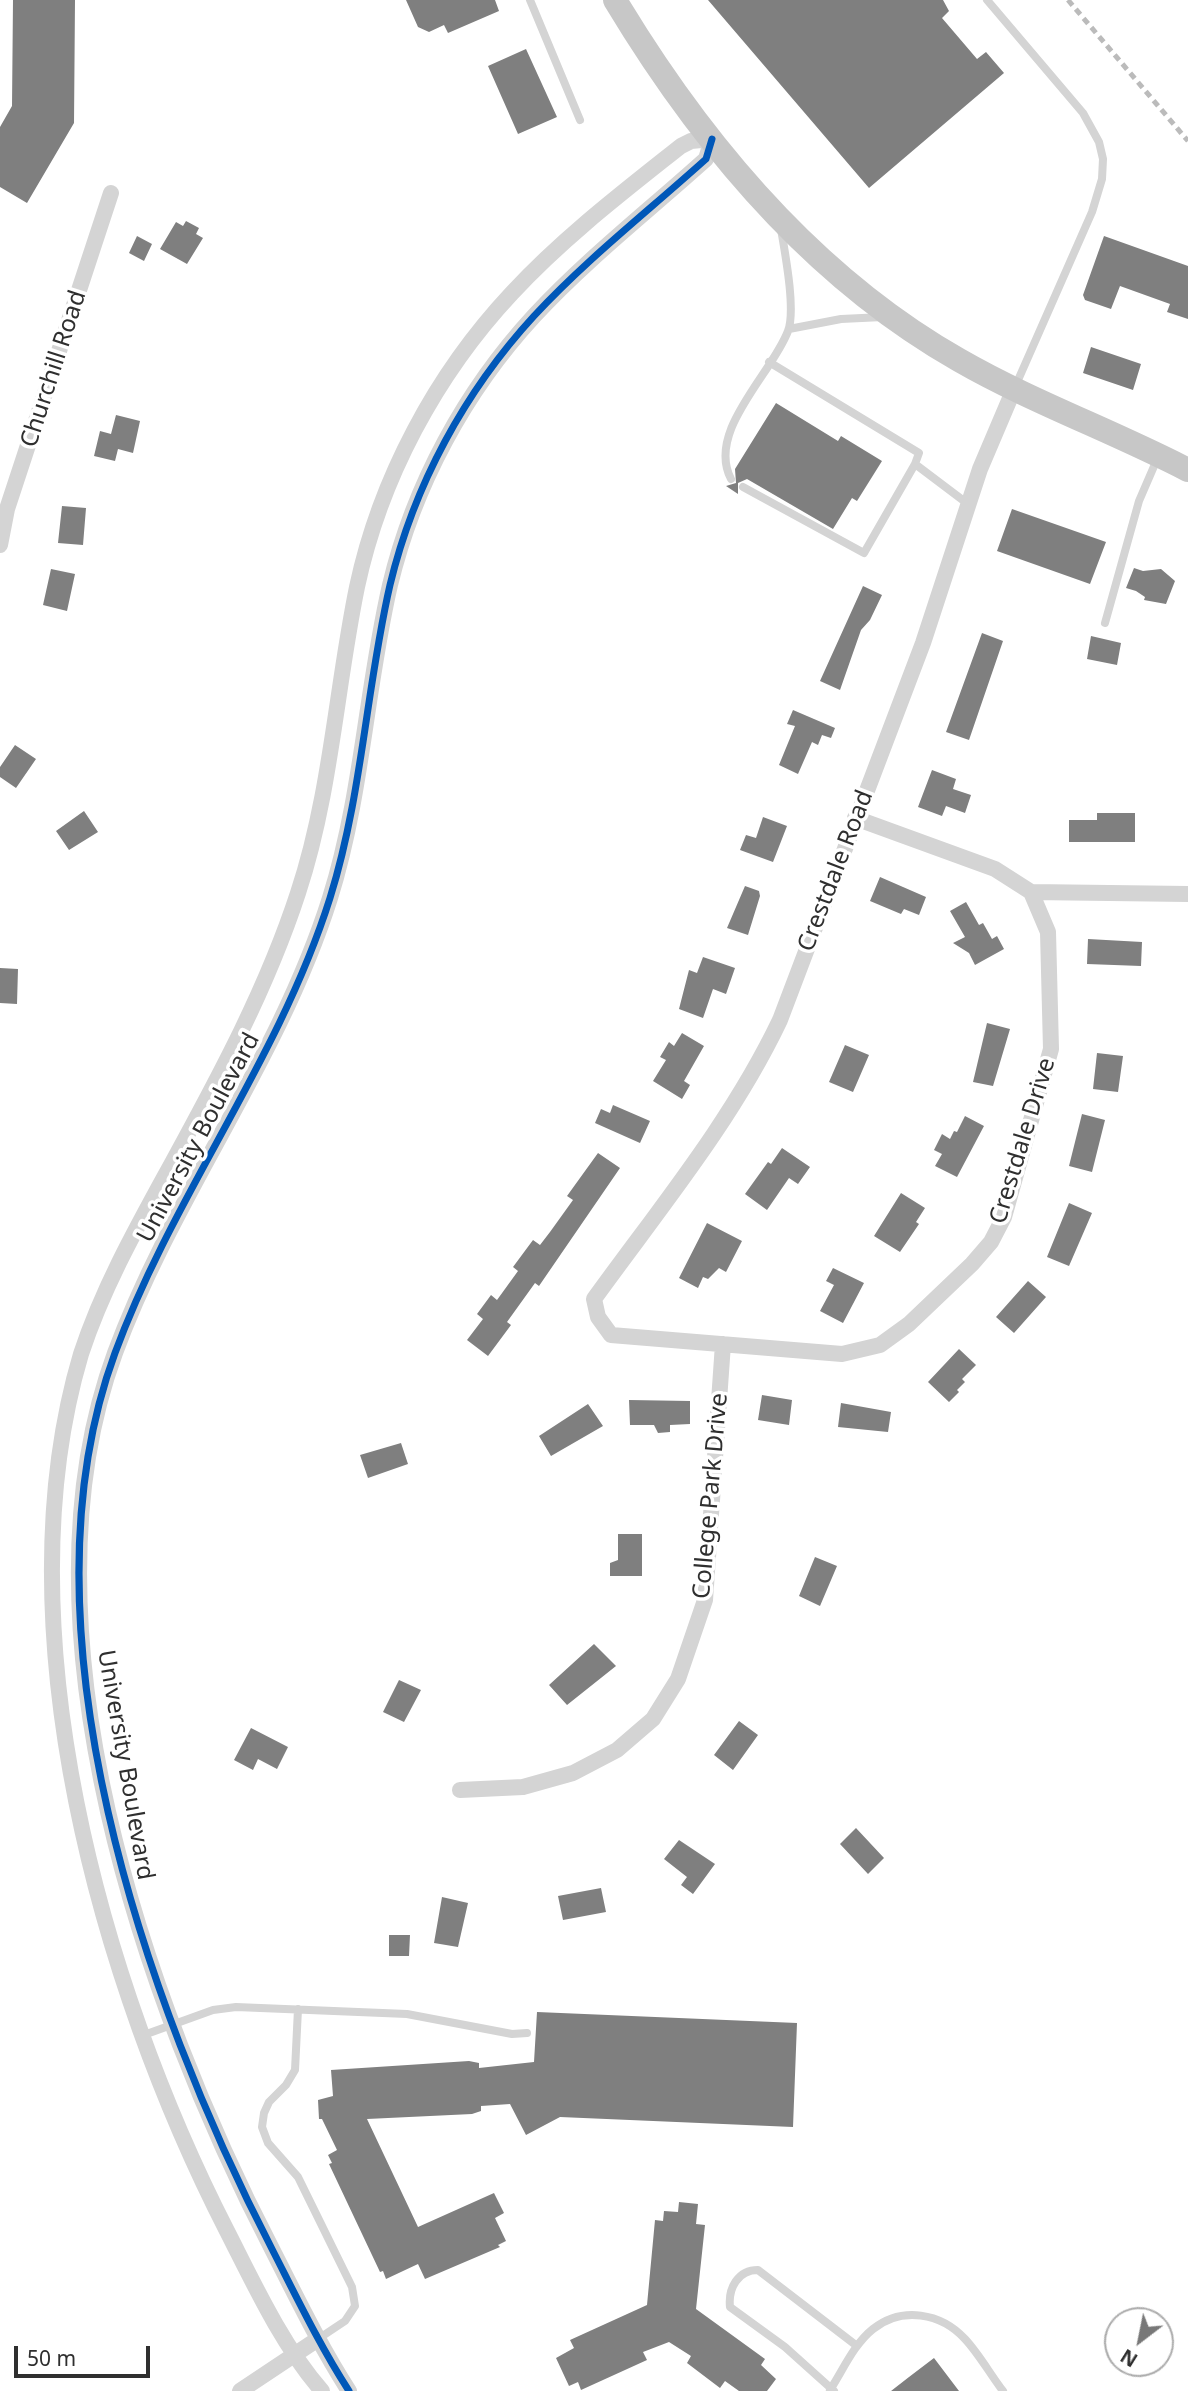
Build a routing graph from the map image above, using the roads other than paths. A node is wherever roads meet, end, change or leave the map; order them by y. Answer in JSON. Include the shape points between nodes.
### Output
{"nodes":[{"id":1,"x":530,"y":0,"type":"edge"},
{"id":2,"x":615,"y":0,"type":"edge"},
{"id":3,"x":987,"y":0,"type":"edge"},
{"id":4,"x":580,"y":120,"type":"dead end"},
{"id":5,"x":712,"y":139,"type":"junction"},
{"id":6,"x":111,"y":193,"type":"dead end"},
{"id":7,"x":780,"y":220,"type":"junction"},
{"id":8,"x":891,"y":317,"type":"junction"},
{"id":9,"x":789,"y":329,"type":"junction"},
{"id":10,"x":769,"y":362,"type":"junction"},
{"id":11,"x":1014,"y":389,"type":"junction"},
{"id":12,"x":1161,"y":456,"type":"junction"},
{"id":13,"x":915,"y":464,"type":"junction"},
{"id":14,"x":1188,"y":468,"type":"edge"},
{"id":15,"x":730,"y":479,"type":"dead end"},
{"id":16,"x":743,"y":487,"type":"dead end"},
{"id":17,"x":968,"y":504,"type":"junction"},
{"id":18,"x":0,"y":545,"type":"edge"},
{"id":19,"x":1105,"y":623,"type":"dead end"},
{"id":20,"x":855,"y":818,"type":"junction"},
{"id":21,"x":1031,"y":892,"type":"junction"},
{"id":22,"x":1188,"y":894,"type":"edge"},
{"id":23,"x":598,"y":1317,"type":"joint"},
{"id":24,"x":723,"y":1344,"type":"junction"},
{"id":25,"x":460,"y":1790,"type":"dead end"},
{"id":26,"x":298,"y":2009,"type":"junction"},
{"id":27,"x":171,"y":2025,"type":"junction"},
{"id":28,"x":527,"y":2033,"type":"dead end"},
{"id":29,"x":141,"y":2036,"type":"junction"},
{"id":30,"x":318,"y":2339,"type":"junction"},
{"id":31,"x":857,"y":2346,"type":"junction"},
{"id":32,"x":294,"y":2353,"type":"junction"},
{"id":33,"x":832,"y":2390,"type":"edge"},
{"id":34,"x":240,"y":2391,"type":"edge"},
{"id":35,"x":322,"y":2391,"type":"edge"},
{"id":36,"x":349,"y":2391,"type":"edge"},
{"id":37,"x":1003,"y":2391,"type":"edge"}],
"edges":[{"from":1,"to":4,"type":"lane"},
{"from":2,"to":5,"type":"main road"},
{"from":3,"to":11,"type":"lane","via":[[1083,113],[1103,159],[1091,212]]},
{"from":5,"to":7,"type":"main road"},
{"from":5,"to":27,"type":"street","name":"University Boulevard","via":[[706,159],[698,167],[527,324],[480,385],[437,457],[405,533],[390,586],[354,805],[312,949],[271,1045],[145,1280],[105,1383],[83,1495],[79,1589],[83,1640],[119,1853]]},
{"from":5,"to":29,"type":"street","name":"University Boulevard","via":[[681,146],[578,231],[511,294],[453,367],[408,443],[359,579],[323,798],[282,938],[243,1031],[117,1267],[82,1351],[58,1443],[51,1492],[51,1643],[65,1748],[88,1861]]},
{"from":6,"to":18,"type":"street","name":"Churchill Road","via":[[7,509]]},
{"from":7,"to":8,"type":"main road","via":[[852,288]]},
{"from":7,"to":9,"type":"lane","via":[[789,279]]},
{"from":8,"to":9,"type":"lane","via":[[841,319]]},
{"from":8,"to":11,"type":"main road"},
{"from":9,"to":10,"type":"lane"},
{"from":10,"to":13,"type":"lane","via":[[919,453]]},
{"from":10,"to":15,"type":"lane","via":[[726,438]]},
{"from":11,"to":12,"type":"main road"},
{"from":11,"to":17,"type":"street","name":"Crestdale Road"},
{"from":12,"to":14,"type":"main road"},
{"from":12,"to":19,"type":"lane","via":[[1139,501]]},
{"from":13,"to":16,"type":"lane","via":[[863,553]]},
{"from":13,"to":17,"type":"lane"},
{"from":17,"to":20,"type":"street","name":"Crestdale Road","via":[[923,643]]},
{"from":20,"to":21,"type":"street","via":[[995,869]]},
{"from":20,"to":23,"type":"street","name":"Crestdale Road","via":[[759,1065],[594,1299]]},
{"from":21,"to":22,"type":"street"},
{"from":21,"to":24,"type":"street","name":"Crestdale Drive","via":[[1048,932],[1051,1049],[1003,1217],[991,1242],[909,1324],[880,1345],[842,1354]]},
{"from":23,"to":24,"type":"street","name":"Crestdale Drive","via":[[611,1335]]},
{"from":24,"to":25,"type":"street","name":"College Park Drive","via":[[705,1600],[678,1679],[653,1719],[617,1750],[584,1768],[523,1787]]},
{"from":26,"to":27,"type":"lane","via":[[236,2007]]},
{"from":26,"to":28,"type":"lane","via":[[407,2014]]},
{"from":26,"to":30,"type":"lane","via":[[295,2070],[269,2102],[262,2127],[268,2143],[298,2177],[352,2287],[355,2306],[345,2321]]},
{"from":27,"to":29,"type":"lane"},
{"from":27,"to":30,"type":"street","name":"University Boulevard","via":[[216,2136]]},
{"from":29,"to":32,"type":"street","name":"University Boulevard","via":[[215,2208]]},
{"from":30,"to":32,"type":"street"},
{"from":30,"to":36,"type":"street","name":"University Boulevard"},
{"from":31,"to":33,"type":"lane"},
{"from":31,"to":33,"type":"lane","via":[[758,2270],[747,2270],[738,2277],[729,2297],[730,2307]]},
{"from":31,"to":37,"type":"lane","via":[[874,2328],[895,2317],[918,2314],[943,2320],[965,2339]]},
{"from":32,"to":34,"type":"street"},
{"from":32,"to":35,"type":"street","name":"University Boulevard"}]}
